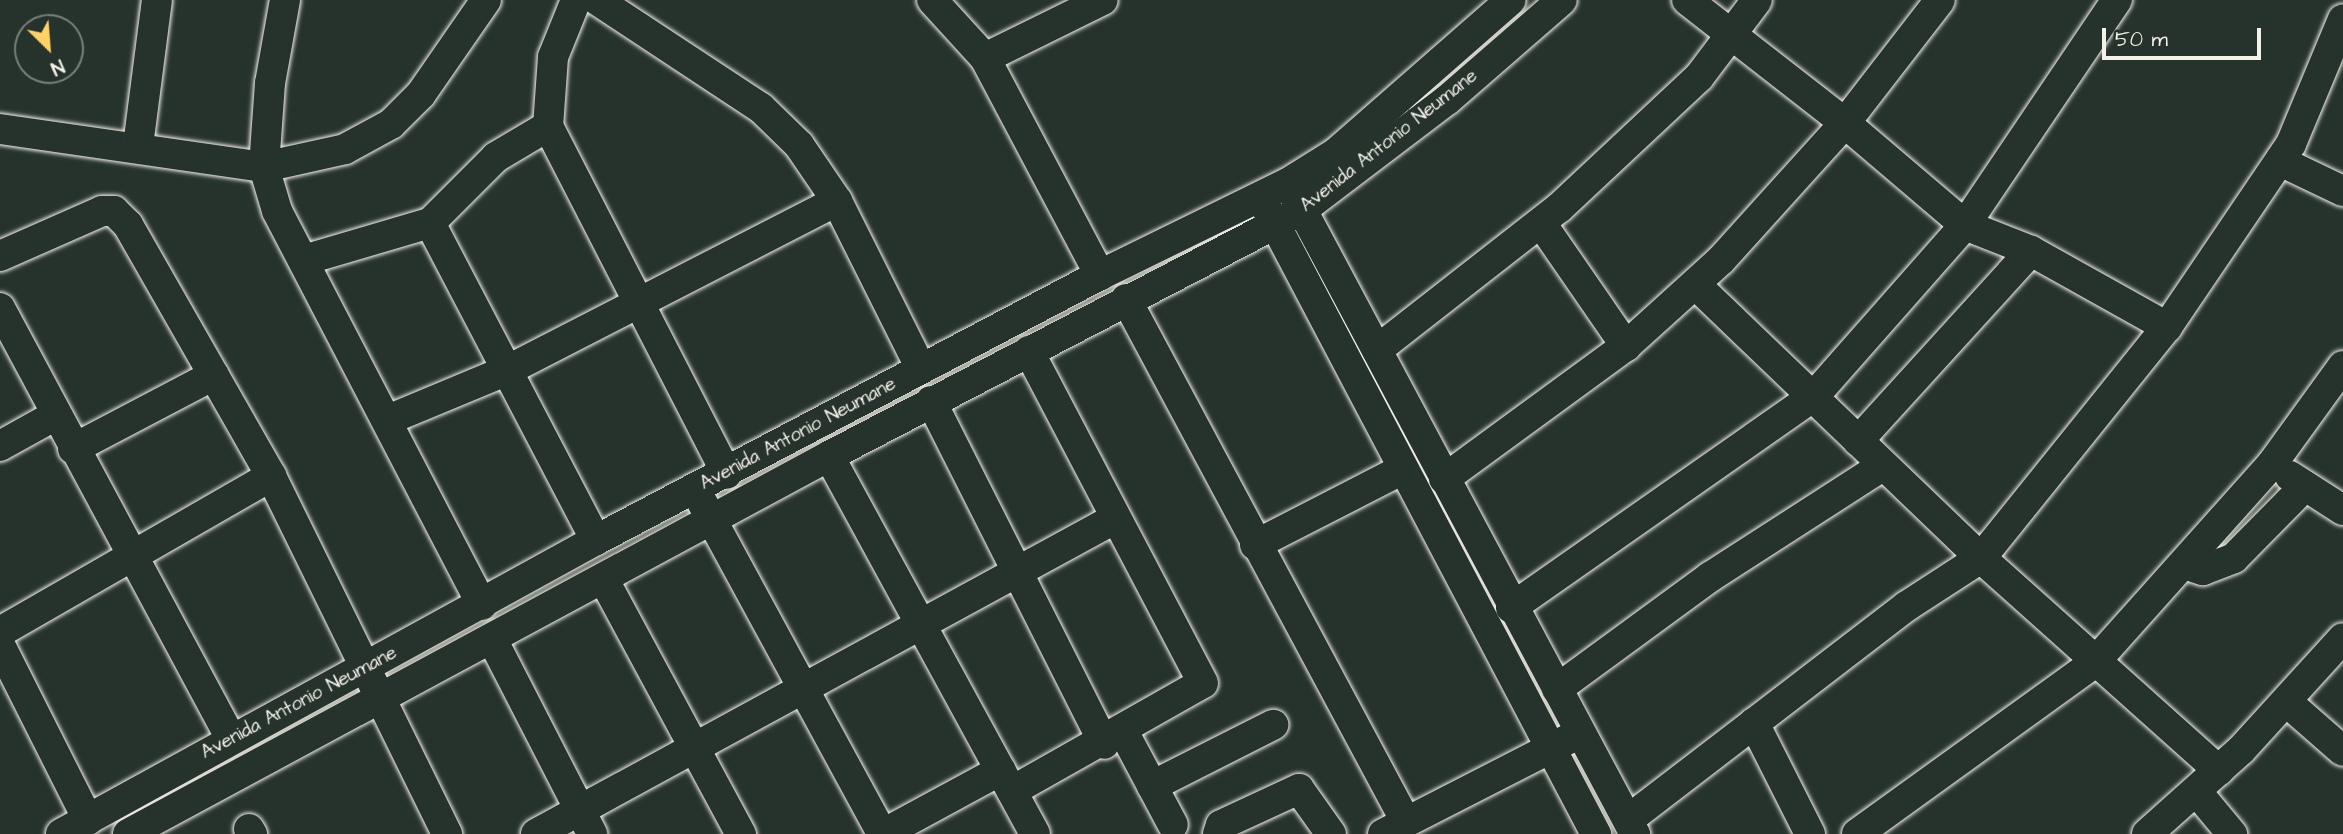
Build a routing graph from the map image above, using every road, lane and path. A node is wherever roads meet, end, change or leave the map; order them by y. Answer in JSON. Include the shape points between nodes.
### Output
{"nodes":[{"id":1,"x":156,"y":0,"type":"edge"},
{"id":2,"x":285,"y":0,"type":"edge"},
{"id":3,"x":486,"y":0,"type":"edge"},
{"id":4,"x":576,"y":0,"type":"edge"},
{"id":5,"x":597,"y":0,"type":"edge"},
{"id":6,"x":932,"y":0,"type":"edge"},
{"id":7,"x":1103,"y":0,"type":"edge"},
{"id":8,"x":1511,"y":0,"type":"edge"},
{"id":9,"x":1562,"y":0,"type":"edge"},
{"id":10,"x":1687,"y":0,"type":"edge"},
{"id":11,"x":1757,"y":0,"type":"edge"},
{"id":12,"x":1940,"y":0,"type":"edge"},
{"id":13,"x":2117,"y":0,"type":"edge"},
{"id":14,"x":2343,"y":19,"type":"edge"},
{"id":15,"x":1730,"y":36,"type":"junction"},
{"id":16,"x":985,"y":58,"type":"junction"},
{"id":17,"x":1845,"y":123,"type":"junction"},
{"id":18,"x":548,"y":126,"type":"junction"},
{"id":19,"x":0,"y":129,"type":"edge"},
{"id":20,"x":138,"y":146,"type":"junction"},
{"id":21,"x":2280,"y":161,"type":"junction"},
{"id":22,"x":264,"y":167,"type":"junction"},
{"id":23,"x":2343,"y":191,"type":"edge"},
{"id":24,"x":837,"y":201,"type":"junction"},
{"id":25,"x":1279,"y":210,"type":"junction"},
{"id":26,"x":430,"y":223,"type":"junction"},
{"id":27,"x":1541,"y":223,"type":"junction"},
{"id":28,"x":1965,"y":225,"type":"junction"},
{"id":29,"x":2031,"y":251,"type":"junction"},
{"id":30,"x":0,"y":256,"type":"edge"},
{"id":31,"x":304,"y":260,"type":"junction"},
{"id":32,"x":1100,"y":275,"type":"junction"},
{"id":33,"x":1695,"y":284,"type":"junction"},
{"id":34,"x":1126,"y":299,"type":"junction"},
{"id":35,"x":638,"y":301,"type":"junction"},
{"id":36,"x":0,"y":308,"type":"edge"},
{"id":37,"x":2167,"y":327,"type":"junction"},
{"id":38,"x":1626,"y":346,"type":"junction"},
{"id":39,"x":1029,"y":351,"type":"junction"},
{"id":40,"x":1377,"y":351,"type":"junction"},
{"id":41,"x":2343,"y":366,"type":"edge"},
{"id":42,"x":921,"y":369,"type":"junction"},
{"id":43,"x":508,"y":370,"type":"junction"},
{"id":44,"x":214,"y":375,"type":"junction"},
{"id":45,"x":1815,"y":396,"type":"junction"},
{"id":46,"x":931,"y":401,"type":"junction"},
{"id":47,"x":54,"y":416,"type":"junction"},
{"id":48,"x":390,"y":419,"type":"junction"},
{"id":49,"x":1858,"y":441,"type":"junction"},
{"id":50,"x":0,"y":446,"type":"edge"},
{"id":51,"x":74,"y":449,"type":"junction"},
{"id":52,"x":829,"y":456,"type":"junction"},
{"id":53,"x":2272,"y":464,"type":"junction"},
{"id":54,"x":1882,"y":466,"type":"junction"},
{"id":55,"x":1401,"y":470,"type":"junction"},
{"id":56,"x":727,"y":474,"type":"junction"},
{"id":57,"x":271,"y":476,"type":"junction"},
{"id":58,"x":1444,"y":479,"type":"junction"},
{"id":59,"x":2305,"y":486,"type":"junction"},
{"id":60,"x":695,"y":489,"type":"junction"},
{"id":61,"x":2343,"y":510,"type":"edge"},
{"id":62,"x":1116,"y":518,"type":"junction"},
{"id":63,"x":710,"y":519,"type":"junction"},
{"id":64,"x":596,"y":540,"type":"junction"},
{"id":65,"x":1255,"y":545,"type":"junction"},
{"id":66,"x":133,"y":554,"type":"junction"},
{"id":67,"x":1981,"y":558,"type":"junction"},
{"id":68,"x":2184,"y":565,"type":"junction"},
{"id":69,"x":1016,"y":573,"type":"junction"},
{"id":70,"x":604,"y":580,"type":"junction"},
{"id":71,"x":482,"y":605,"type":"junction"},
{"id":72,"x":1511,"y":608,"type":"junction"},
{"id":73,"x":923,"y":625,"type":"junction"},
{"id":74,"x":0,"y":632,"type":"edge"},
{"id":75,"x":2343,"y":638,"type":"edge"},
{"id":76,"x":494,"y":641,"type":"junction"},
{"id":77,"x":0,"y":645,"type":"edge"},
{"id":78,"x":2094,"y":663,"type":"junction"},
{"id":79,"x":364,"y":667,"type":"junction"},
{"id":80,"x":1557,"y":689,"type":"junction"},
{"id":81,"x":803,"y":691,"type":"junction"},
{"id":82,"x":380,"y":699,"type":"junction"},
{"id":83,"x":2287,"y":702,"type":"junction"},
{"id":84,"x":1754,"y":723,"type":"junction"},
{"id":85,"x":1273,"y":725,"type":"dead end"},
{"id":86,"x":1580,"y":734,"type":"junction"},
{"id":87,"x":1113,"y":737,"type":"junction"},
{"id":88,"x":231,"y":738,"type":"junction"},
{"id":89,"x":1550,"y":749,"type":"junction"},
{"id":90,"x":695,"y":751,"type":"junction"},
{"id":91,"x":2343,"y":751,"type":"edge"},
{"id":92,"x":2219,"y":771,"type":"junction"},
{"id":93,"x":1007,"y":781,"type":"junction"},
{"id":94,"x":1152,"y":786,"type":"junction"},
{"id":95,"x":2197,"y":792,"type":"junction"},
{"id":96,"x":88,"y":820,"type":"junction"},
{"id":97,"x":585,"y":822,"type":"edge"},
{"id":98,"x":1173,"y":825,"type":"dead end"},
{"id":99,"x":1394,"y":827,"type":"edge"},
{"id":100,"x":1631,"y":827,"type":"edge"},
{"id":101,"x":61,"y":834,"type":"edge"},
{"id":102,"x":128,"y":834,"type":"edge"},
{"id":103,"x":447,"y":834,"type":"edge"},
{"id":104,"x":536,"y":834,"type":"edge"},
{"id":105,"x":741,"y":834,"type":"edge"},
{"id":106,"x":883,"y":834,"type":"edge"},
{"id":107,"x":1035,"y":834,"type":"edge"},
{"id":108,"x":1218,"y":834,"type":"edge"},
{"id":109,"x":1331,"y":834,"type":"edge"},
{"id":110,"x":1596,"y":834,"type":"edge"},
{"id":111,"x":1810,"y":834,"type":"edge"},
{"id":112,"x":1857,"y":834,"type":"edge"},
{"id":113,"x":2147,"y":834,"type":"edge"},
{"id":114,"x":2232,"y":834,"type":"edge"}],
"edges":[{"from":1,"to":20,"type":"street"},
{"from":2,"to":22,"type":"street","via":[[270,83]]},
{"from":3,"to":22,"type":"street","via":[[421,94],[391,124],[345,149]]},
{"from":4,"to":18,"type":"street","via":[[553,57]]},
{"from":5,"to":24,"type":"street","via":[[761,108],[799,145]]},
{"from":6,"to":16,"type":"street"},
{"from":7,"to":16,"type":"street"},
{"from":8,"to":25,"type":"street","name":"Avenida Antonio Neumane","via":[[1336,153],[1288,183]]},
{"from":9,"to":25,"type":"street","name":"Avenida Antonio Neumane","via":[[1447,100]]},
{"from":10,"to":15,"type":"street"},
{"from":11,"to":15,"type":"street"},
{"from":12,"to":17,"type":"street"},
{"from":13,"to":28,"type":"street"},
{"from":14,"to":21,"type":"street"},
{"from":15,"to":17,"type":"street"},
{"from":15,"to":27,"type":"street","via":[[1699,77]]},
{"from":16,"to":32,"type":"street"},
{"from":17,"to":28,"type":"street"},
{"from":17,"to":33,"type":"street"},
{"from":18,"to":26,"type":"street","via":[[496,157]]},
{"from":18,"to":35,"type":"street"},
{"from":19,"to":20,"type":"street"},
{"from":20,"to":22,"type":"street"},
{"from":21,"to":23,"type":"street"},
{"from":21,"to":37,"type":"street"},
{"from":22,"to":31,"type":"street","via":[[277,211]]},
{"from":24,"to":35,"type":"street"},
{"from":24,"to":42,"type":"street"},
{"from":25,"to":32,"type":"street","name":"Avenida Antonio Neumane"},
{"from":25,"to":34,"type":"street","name":"Avenida Antonio Neumane"},
{"from":25,"to":40,"type":"street"},
{"from":25,"to":55,"type":"street"},
{"from":26,"to":31,"type":"street"},
{"from":26,"to":43,"type":"street"},
{"from":27,"to":38,"type":"street"},
{"from":27,"to":40,"type":"street"},
{"from":28,"to":29,"type":"street"},
{"from":28,"to":45,"type":"street"},
{"from":29,"to":37,"type":"street"},
{"from":29,"to":49,"type":"street"},
{"from":30,"to":44,"type":"street","via":[[79,220],[114,211],[128,225]]},
{"from":31,"to":48,"type":"street"},
{"from":32,"to":42,"type":"street","name":"Avenida Antonio Neumane"},
{"from":33,"to":38,"type":"street"},
{"from":33,"to":45,"type":"street"},
{"from":34,"to":39,"type":"street","name":"Avenida Antonio Neumane"},
{"from":34,"to":65,"type":"street"},
{"from":35,"to":43,"type":"street"},
{"from":35,"to":56,"type":"street"},
{"from":36,"to":47,"type":"street"},
{"from":37,"to":67,"type":"street"},
{"from":38,"to":58,"type":"street"},
{"from":39,"to":46,"type":"street","name":"Avenida Antonio Neumane"},
{"from":39,"to":62,"type":"street"},
{"from":40,"to":58,"type":"street"},
{"from":41,"to":53,"type":"street"},
{"from":42,"to":56,"type":"street","name":"Avenida Antonio Neumane"},
{"from":43,"to":48,"type":"street"},
{"from":43,"to":64,"type":"street"},
{"from":44,"to":51,"type":"street"},
{"from":44,"to":57,"type":"street"},
{"from":45,"to":49,"type":"street"},
{"from":45,"to":72,"type":"street"},
{"from":46,"to":52,"type":"street","name":"Avenida Antonio Neumane"},
{"from":46,"to":69,"type":"street"},
{"from":47,"to":50,"type":"street"},
{"from":47,"to":51,"type":"street"},
{"from":48,"to":71,"type":"street"},
{"from":49,"to":54,"type":"street"},
{"from":51,"to":66,"type":"street"},
{"from":52,"to":63,"type":"street","name":"Avenida Antonio Neumane"},
{"from":52,"to":73,"type":"street"},
{"from":53,"to":59,"type":"street"},
{"from":53,"to":68,"type":"street"},
{"from":54,"to":67,"type":"street"},
{"from":54,"to":80,"type":"street","via":[[1710,577]]},
{"from":55,"to":65,"type":"street"},
{"from":55,"to":89,"type":"street"},
{"from":56,"to":60,"type":"street","name":"Avenida Antonio Neumane"},
{"from":57,"to":66,"type":"street"},
{"from":57,"to":79,"type":"street"},
{"from":58,"to":72,"type":"street"},
{"from":59,"to":61,"type":"street"},
{"from":59,"to":68,"type":"street","via":[[2234,558],[2203,570]]},
{"from":60,"to":63,"type":"street"},
{"from":60,"to":64,"type":"street","name":"Avenida Antonio Neumane"},
{"from":62,"to":69,"type":"street"},
{"from":62,"to":87,"type":"street","via":[[1203,682]]},
{"from":63,"to":70,"type":"street","name":"Avenida Antonio Neumane"},
{"from":63,"to":81,"type":"street"},
{"from":64,"to":71,"type":"street","name":"Avenida Antonio Neumane"},
{"from":65,"to":99,"type":"street"},
{"from":66,"to":74,"type":"street"},
{"from":66,"to":88,"type":"street"},
{"from":67,"to":78,"type":"street"},
{"from":67,"to":84,"type":"street"},
{"from":68,"to":78,"type":"street"},
{"from":69,"to":73,"type":"street"},
{"from":69,"to":87,"type":"street"},
{"from":70,"to":76,"type":"street","name":"Avenida Antonio Neumane"},
{"from":70,"to":90,"type":"street"},
{"from":71,"to":79,"type":"street","name":"Avenida Antonio Neumane"},
{"from":72,"to":80,"type":"street"},
{"from":73,"to":81,"type":"street"},
{"from":73,"to":93,"type":"street"},
{"from":75,"to":83,"type":"street"},
{"from":76,"to":82,"type":"street","name":"Avenida Antonio Neumane"},
{"from":76,"to":97,"type":"street"},
{"from":77,"to":96,"type":"street"},
{"from":78,"to":92,"type":"street"},
{"from":78,"to":112,"type":"street"},
{"from":79,"to":82,"type":"street"},
{"from":79,"to":88,"type":"street","name":"Avenida Antonio Neumane"},
{"from":80,"to":86,"type":"street"},
{"from":81,"to":90,"type":"street"},
{"from":81,"to":106,"type":"street"},
{"from":82,"to":102,"type":"street","name":"Avenida Antonio Neumane"},
{"from":82,"to":103,"type":"street"},
{"from":83,"to":91,"type":"street"},
{"from":83,"to":92,"type":"street"},
{"from":84,"to":100,"type":"street"},
{"from":84,"to":111,"type":"street"},
{"from":85,"to":94,"type":"street"},
{"from":86,"to":89,"type":"street"},
{"from":86,"to":100,"type":"street"},
{"from":87,"to":93,"type":"street"},
{"from":87,"to":94,"type":"street"},
{"from":88,"to":96,"type":"street","name":"Avenida Antonio Neumane"},
{"from":89,"to":99,"type":"street"},
{"from":89,"to":110,"type":"street"},
{"from":90,"to":97,"type":"street"},
{"from":90,"to":105,"type":"street"},
{"from":92,"to":95,"type":"street"},
{"from":93,"to":106,"type":"street"},
{"from":93,"to":107,"type":"street"},
{"from":94,"to":98,"type":"street"},
{"from":95,"to":113,"type":"street"},
{"from":95,"to":114,"type":"street"},
{"from":96,"to":101,"type":"street","name":"Avenida Antonio Neumane"},
{"from":97,"to":104,"type":"street"},
{"from":108,"to":109,"type":"street","via":[[1221,825],[1298,789]]}]}
